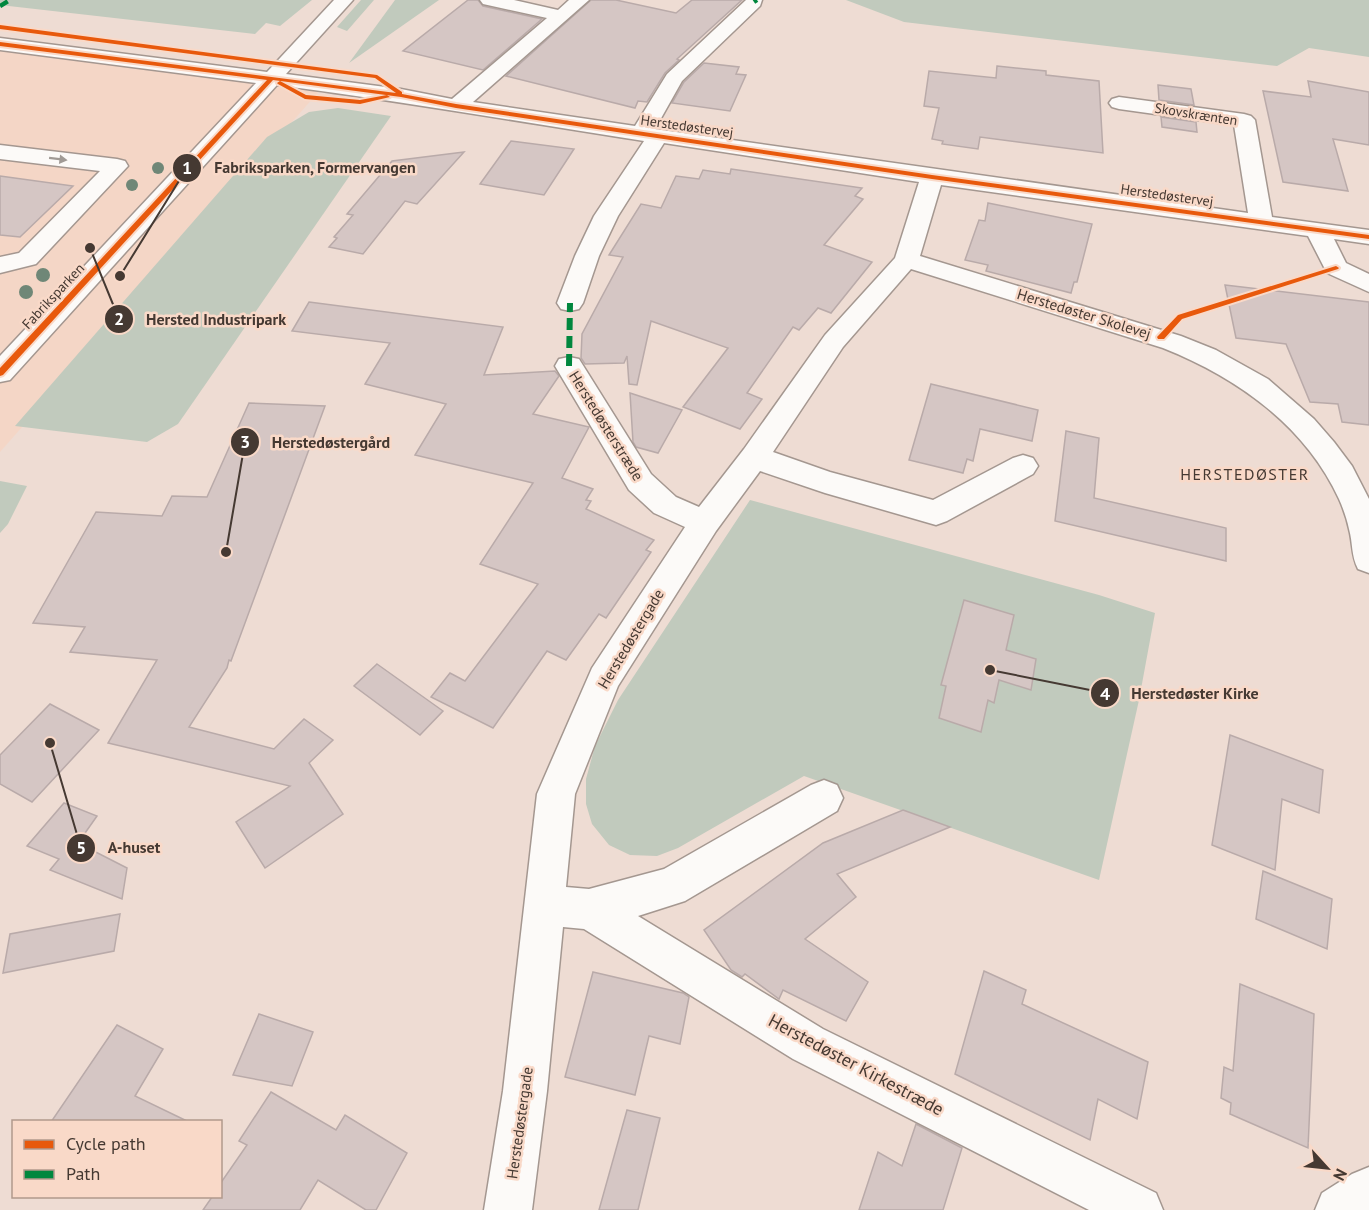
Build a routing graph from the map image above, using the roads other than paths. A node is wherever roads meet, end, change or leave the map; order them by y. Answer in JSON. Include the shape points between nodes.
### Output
{"nodes":[{"id":1,"x":344,"y":0,"type":"edge"},
{"id":2,"x":489,"y":0,"type":"edge"},
{"id":3,"x":580,"y":0,"type":"edge"},
{"id":4,"x":754,"y":2,"type":"dead end"},
{"id":5,"x":527,"y":4,"type":"edge"},
{"id":6,"x":561,"y":16,"type":"junction"},
{"id":7,"x":0,"y":44,"type":"edge"},
{"id":8,"x":272,"y":78,"type":"junction"},
{"id":9,"x":1119,"y":103,"type":"dead end"},
{"id":10,"x":456,"y":106,"type":"junction"},
{"id":11,"x":650,"y":134,"type":"junction"},
{"id":12,"x":0,"y":152,"type":"edge"},
{"id":13,"x":932,"y":177,"type":"junction"},
{"id":14,"x":1261,"y":222,"type":"junction"},
{"id":15,"x":1317,"y":230,"type":"junction"},
{"id":16,"x":1369,"y":237,"type":"edge"},
{"id":17,"x":906,"y":260,"type":"junction"},
{"id":18,"x":0,"y":265,"type":"edge"},
{"id":19,"x":1369,"y":284,"type":"edge"},
{"id":20,"x":570,"y":303,"type":"dead end"},
{"id":21,"x":3,"y":366,"type":"edge"},
{"id":22,"x":568,"y":366,"type":"dead end"},
{"id":23,"x":754,"y":457,"type":"junction"},
{"id":24,"x":1023,"y":466,"type":"dead end"},
{"id":25,"x":705,"y":522,"type":"junction"},
{"id":26,"x":1369,"y":560,"type":"edge"},
{"id":27,"x":824,"y":798,"type":"dead end"},
{"id":28,"x":544,"y":906,"type":"junction"},
{"id":29,"x":589,"y":909,"type":"junction"},
{"id":30,"x":1369,"y":1191,"type":"edge"},
{"id":31,"x":508,"y":1210,"type":"edge"},
{"id":32,"x":1138,"y":1210,"type":"edge"},
{"id":33,"x":1340,"y":1210,"type":"edge"}],
"edges":[{"from":1,"to":8,"type":"street","name":"Fabriksparken"},
{"from":2,"to":5,"type":"street"},
{"from":3,"to":6,"type":"street"},
{"from":4,"to":11,"type":"street","name":"Herstedøstervej","via":[[674,78]]},
{"from":5,"to":6,"type":"street"},
{"from":6,"to":10,"type":"street"},
{"from":7,"to":8,"type":"street","name":"Herstedøstervej"},
{"from":8,"to":10,"type":"street","name":"Herstedøstervej","via":[[401,94]]},
{"from":8,"to":21,"type":"street","name":"Fabriksparken"},
{"from":9,"to":14,"type":"street","name":"Skovskrænten","via":[[1244,120]]},
{"from":10,"to":11,"type":"street","name":"Herstedøstervej"},
{"from":11,"to":13,"type":"street","name":"Herstedøstervej"},
{"from":11,"to":20,"type":"street","via":[[587,256]]},
{"from":12,"to":18,"type":"street","one_way":true,"via":[[117,166],[27,259]]},
{"from":13,"to":14,"type":"street","name":"Herstedøstervej"},
{"from":13,"to":17,"type":"street","name":"Herstedøstergade"},
{"from":14,"to":15,"type":"street","name":"Herstedøstervej"},
{"from":15,"to":16,"type":"street","name":"Herstedøstervej"},
{"from":15,"to":19,"type":"street","via":[[1336,268]]},
{"from":17,"to":23,"type":"street","name":"Herstedøstergade","via":[[834,341]]},
{"from":17,"to":26,"type":"street","name":"Herstedøster Skolevej","via":[[1161,337],[1208,357],[1251,382],[1291,413],[1325,449],[1350,488],[1365,530]]},
{"from":22,"to":25,"type":"street","name":"Herstedøsterstræde","via":[[640,482],[664,505]]},
{"from":23,"to":24,"type":"street","via":[[825,482],[936,513]]},
{"from":23,"to":25,"type":"street","name":"Herstedøstergade"},
{"from":25,"to":28,"type":"street","name":"Herstedøstergade","via":[[604,678],[555,794]]},
{"from":27,"to":29,"type":"street","via":[[671,887]]},
{"from":28,"to":29,"type":"street","name":"Herstedøster Kirkestræde"},
{"from":28,"to":31,"type":"street","name":"Herstedøstergade"},
{"from":29,"to":32,"type":"street","name":"Herstedøster Kirkestræde","via":[[808,1044]]},
{"from":30,"to":33,"type":"street"}]}
